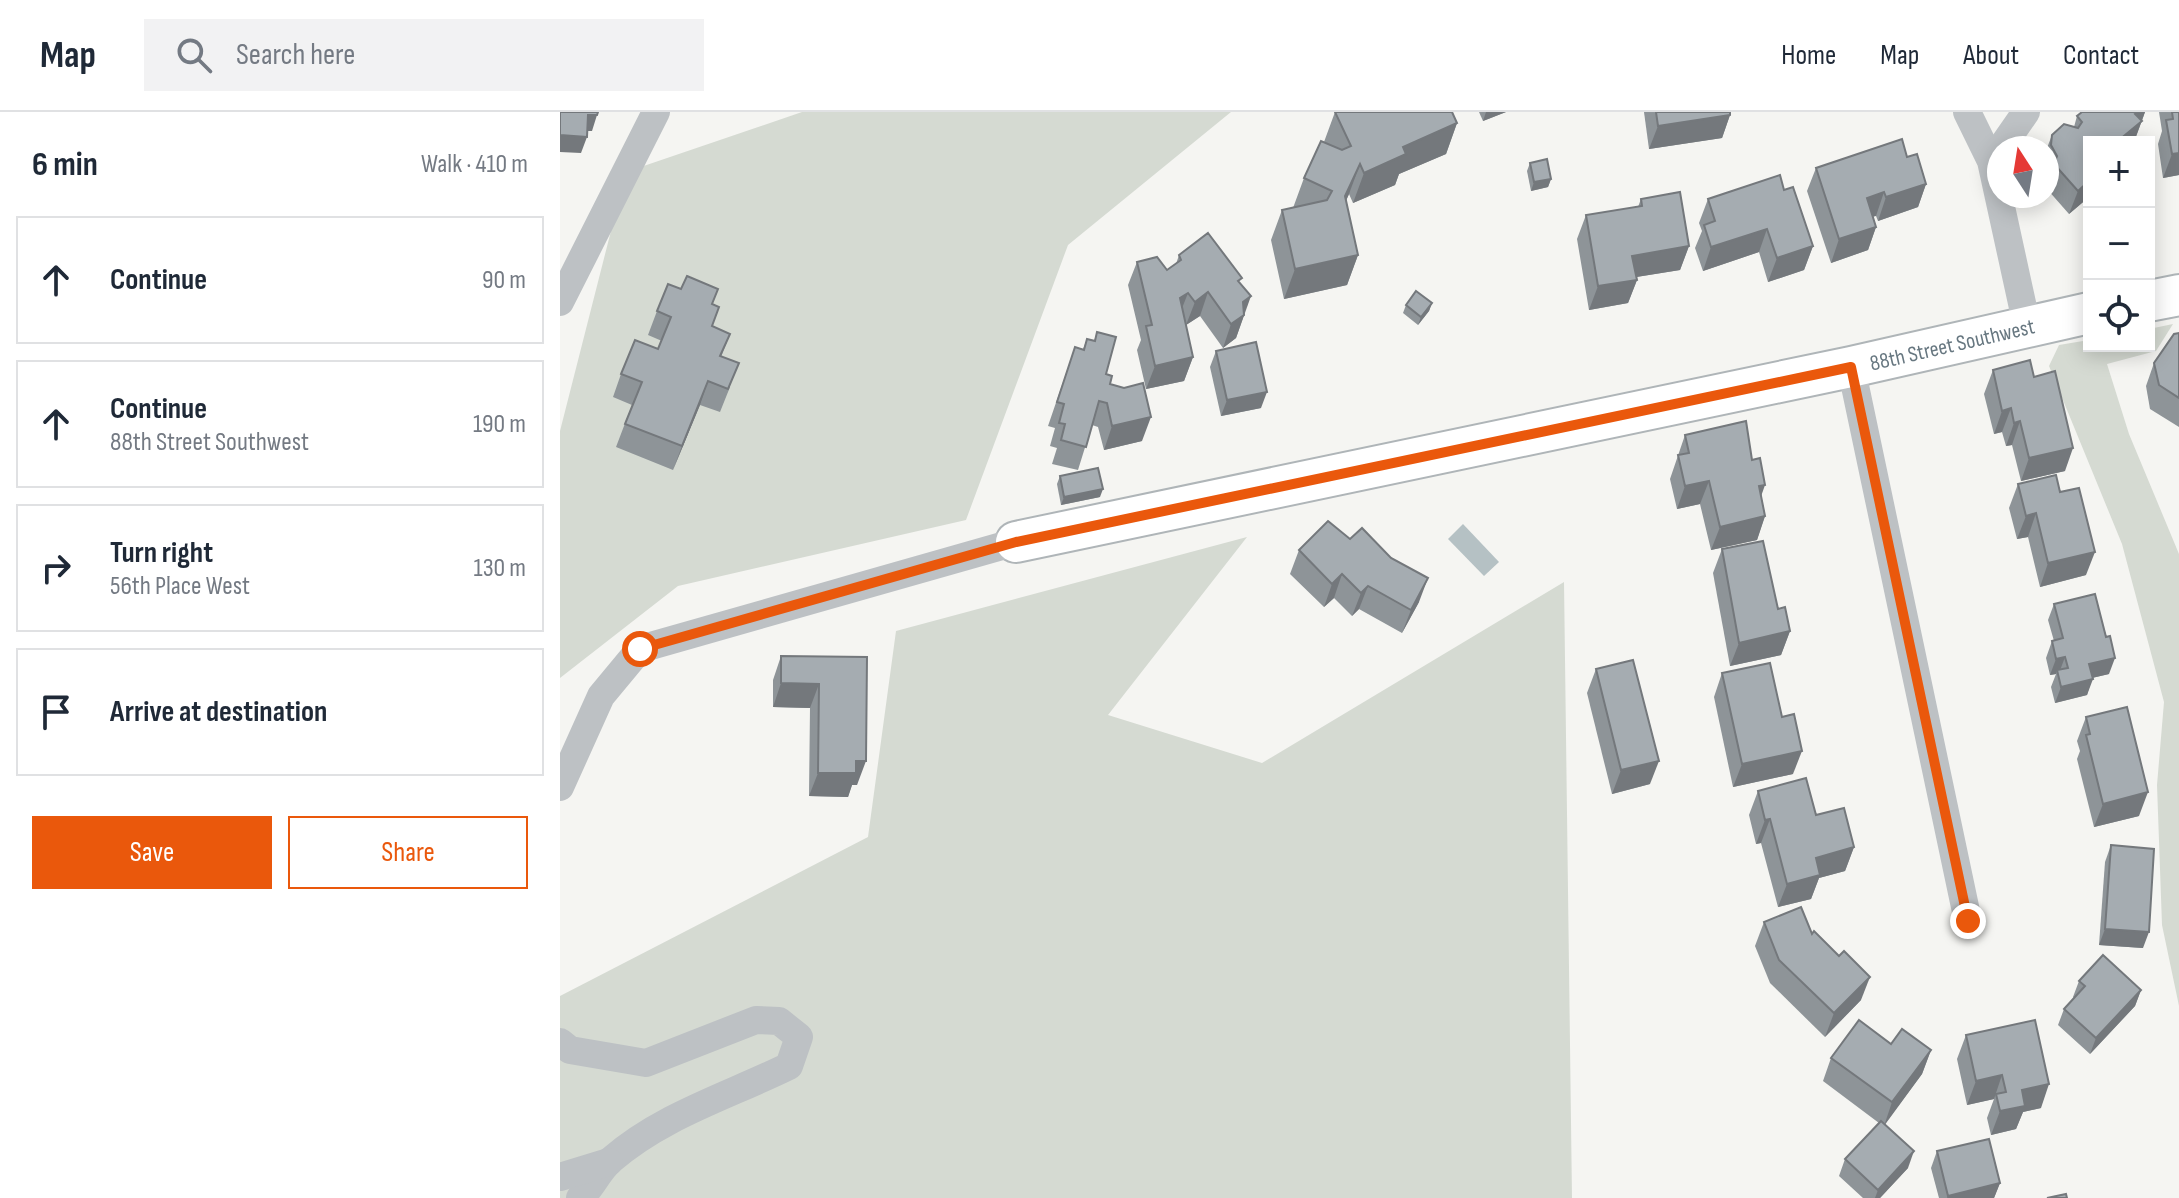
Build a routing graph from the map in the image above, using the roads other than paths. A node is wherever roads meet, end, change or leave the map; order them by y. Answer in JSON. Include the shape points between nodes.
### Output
{"nodes":[{"id":1,"x":656,"y":112,"type":"edge"},
{"id":2,"x":1967,"y":112,"type":"edge"},
{"id":3,"x":2026,"y":112,"type":"edge"},
{"id":4,"x":2009,"y":136,"type":"edge"},
{"id":5,"x":1987,"y":139,"type":"edge"},
{"id":6,"x":2007,"y":208,"type":"edge"},
{"id":7,"x":2179,"y":295,"type":"edge"},
{"id":8,"x":2155,"y":300,"type":"edge"},
{"id":9,"x":560,"y":302,"type":"edge"},
{"id":10,"x":2083,"y":314,"type":"edge"},
{"id":11,"x":2027,"y":326,"type":"junction"},
{"id":12,"x":1851,"y":367,"type":"junction"},
{"id":13,"x":1016,"y":542,"type":"joint"},
{"id":14,"x":560,"y":787,"type":"edge"},
{"id":15,"x":1968,"y":921,"type":"dead end"},
{"id":16,"x":560,"y":1042,"type":"edge"},
{"id":17,"x":609,"y":1162,"type":"junction"},
{"id":18,"x":560,"y":1177,"type":"edge"},
{"id":19,"x":580,"y":1198,"type":"edge"}],
"edges":[{"from":1,"to":9,"type":"street"},
{"from":2,"to":5,"type":"street"},
{"from":3,"to":4,"type":"street"},
{"from":6,"to":11,"type":"street"},
{"from":7,"to":8,"type":"street"},
{"from":10,"to":11,"type":"street","name":"88th Street Southwest"},
{"from":11,"to":12,"type":"street","name":"88th Street Southwest"},
{"from":12,"to":13,"type":"street","name":"88th Street Southwest"},
{"from":12,"to":15,"type":"street"},
{"from":13,"to":14,"type":"street","via":[[640,649],[601,696]]},
{"from":16,"to":17,"type":"street","via":[[570,1050],[646,1063],[756,1020],[779,1021],[799,1037],[789,1066],[681,1112]]},
{"from":17,"to":18,"type":"street"},
{"from":17,"to":19,"type":"street"}]}
